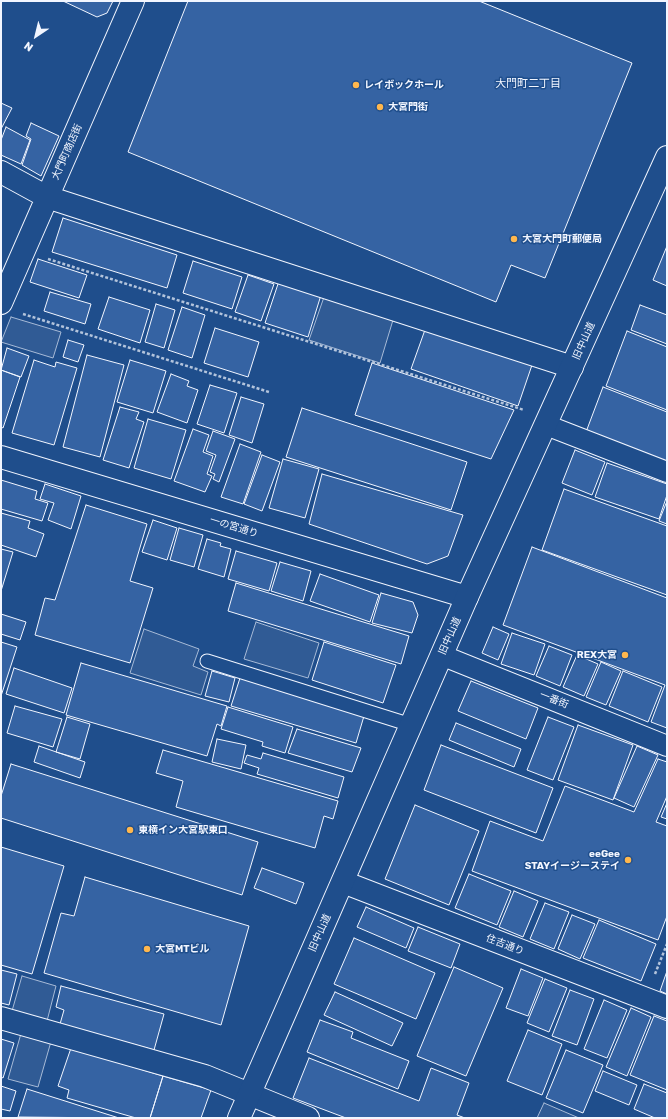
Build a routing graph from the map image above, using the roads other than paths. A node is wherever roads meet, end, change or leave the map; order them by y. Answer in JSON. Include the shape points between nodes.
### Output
{"nodes":[{"id":1,"x":133,"y":1,"type":"edge"},
{"id":2,"x":667,"y":157,"type":"edge"},
{"id":3,"x":1,"y":172,"type":"edge"},
{"id":4,"x":661,"y":183,"type":"edge"},
{"id":5,"x":47,"y":197,"type":"junction"},
{"id":6,"x":8,"y":308,"type":"edge"},
{"id":7,"x":572,"y":367,"type":"junction"},
{"id":8,"x":548,"y":421,"type":"junction"},
{"id":9,"x":1,"y":457,"type":"edge"},
{"id":10,"x":667,"y":472,"type":"edge"},
{"id":11,"x":467,"y":597,"type":"junction"},
{"id":12,"x":441,"y":655,"type":"junction"},
{"id":13,"x":207,"y":662,"type":"dead end"},
{"id":14,"x":411,"y":725,"type":"junction"},
{"id":15,"x":667,"y":746,"type":"edge"},
{"id":16,"x":343,"y":882,"type":"junction"},
{"id":17,"x":667,"y":1007,"type":"edge"},
{"id":18,"x":1,"y":1018,"type":"edge"},
{"id":19,"x":250,"y":1094,"type":"junction"},
{"id":20,"x":239,"y":1118,"type":"edge"},
{"id":21,"x":308,"y":1118,"type":"edge"}],
"edges":[{"from":1,"to":5,"type":"street","name":"大門町商店街"},
{"from":2,"to":4,"type":"street","name":"旧中山道"},
{"from":3,"to":5,"type":"street"},
{"from":4,"to":7,"type":"street","name":"旧中山道"},
{"from":5,"to":6,"type":"street","name":"大門町商店街","via":[[22,250]]},
{"from":5,"to":7,"type":"street"},
{"from":7,"to":8,"type":"street","name":"旧中山道"},
{"from":8,"to":10,"type":"street"},
{"from":8,"to":11,"type":"street","name":"旧中山道"},
{"from":9,"to":11,"type":"street","name":"一の宮通り"},
{"from":11,"to":12,"type":"street","name":"旧中山道"},
{"from":12,"to":14,"type":"street","name":"旧中山道"},
{"from":12,"to":15,"type":"street","name":"一番街"},
{"from":13,"to":14,"type":"lane"},
{"from":14,"to":16,"type":"street","name":"旧中山道"},
{"from":16,"to":17,"type":"street","name":"住吉通り"},
{"from":16,"to":19,"type":"street","name":"旧中山道"},
{"from":18,"to":19,"type":"street","via":[[205,1076]]},
{"from":19,"to":20,"type":"street","name":"旧中山道"},
{"from":19,"to":21,"type":"street"}]}
